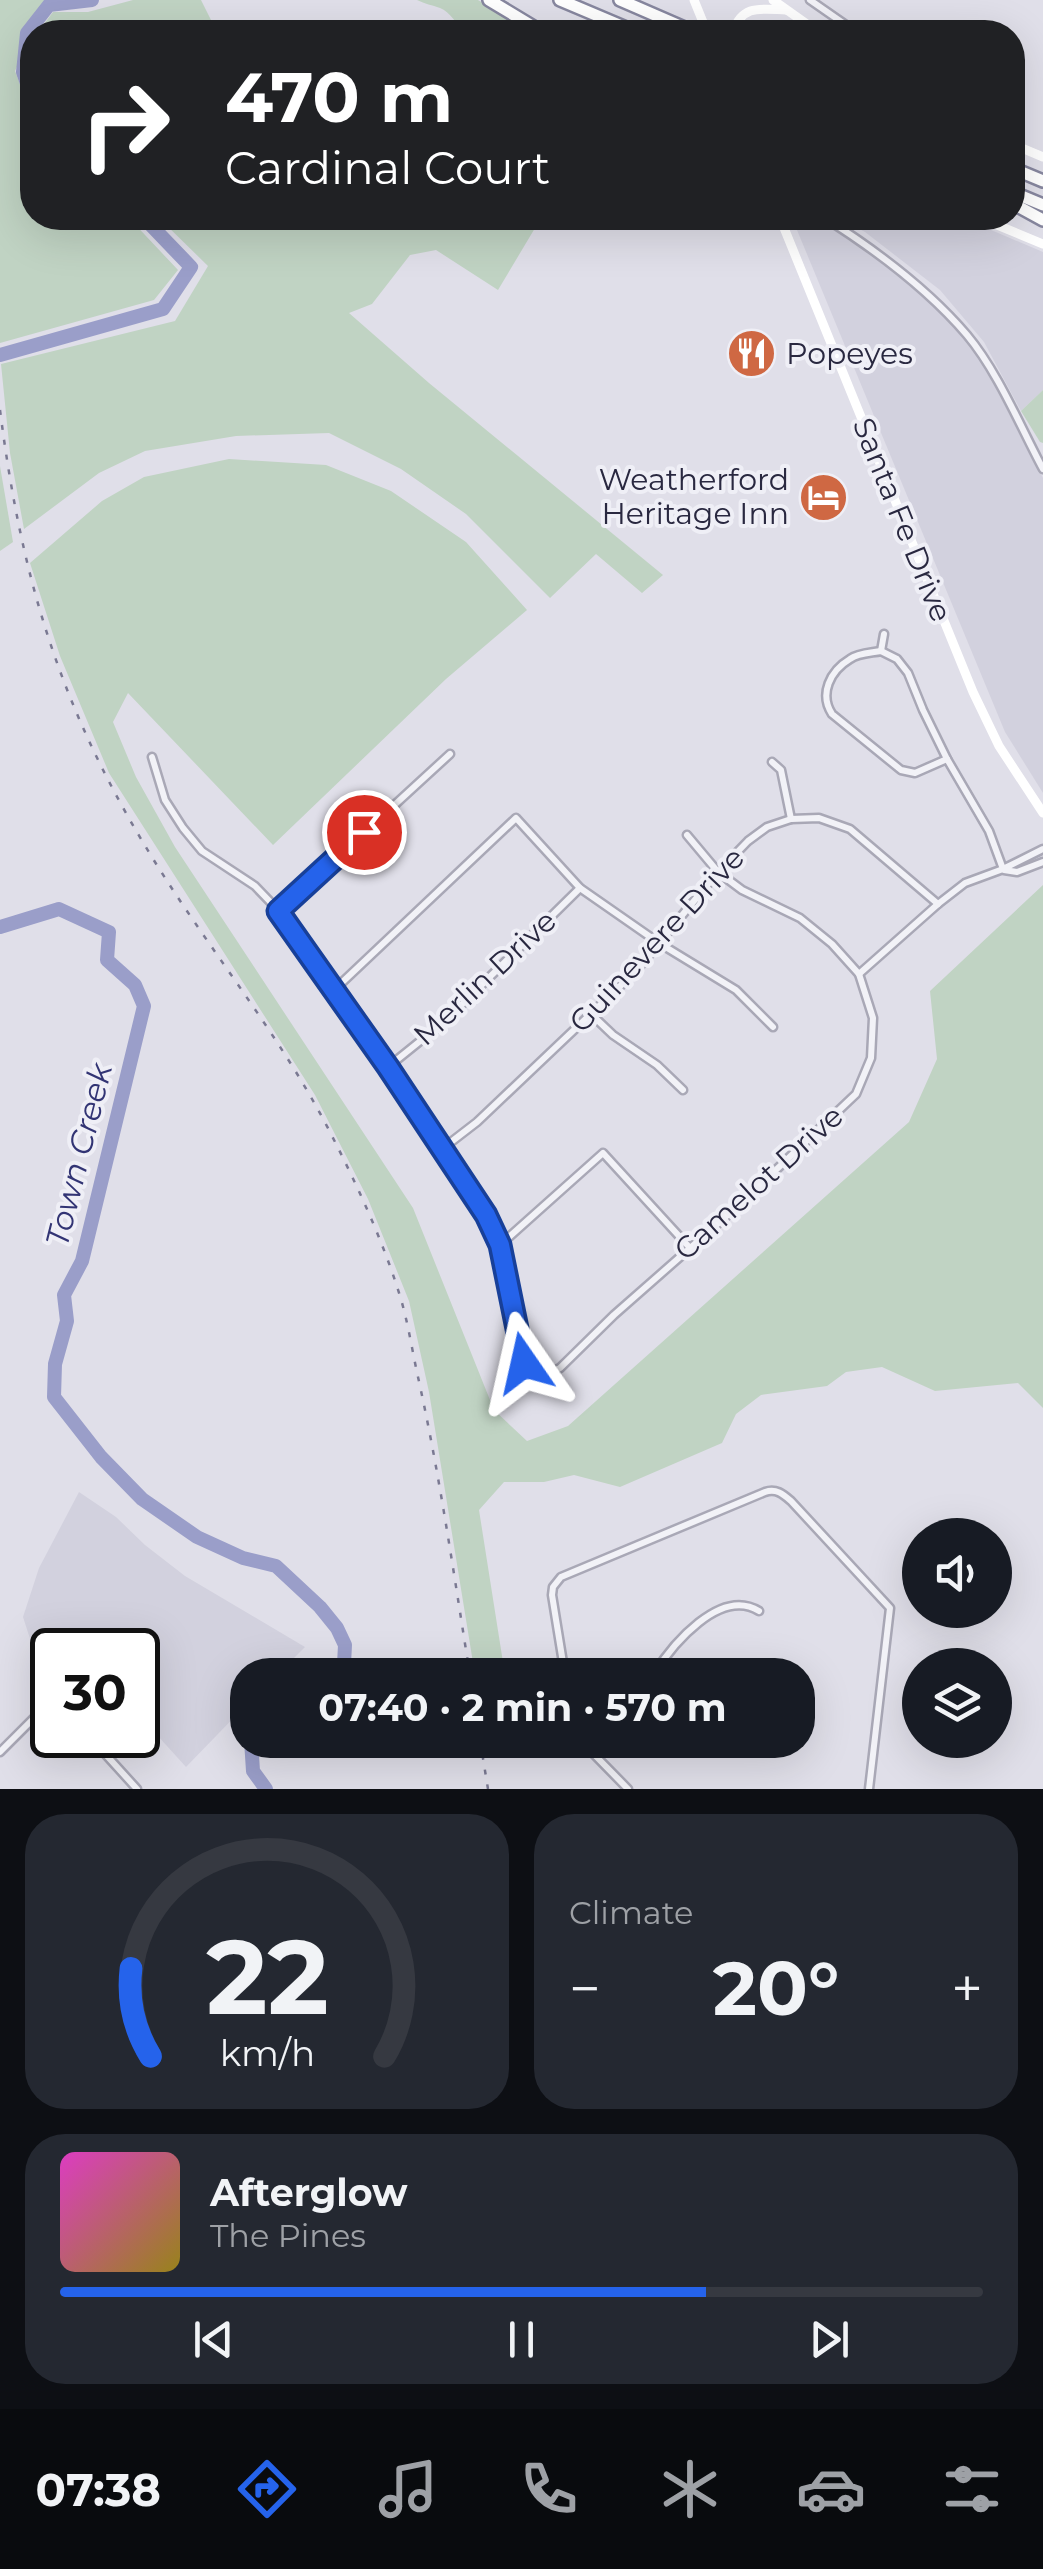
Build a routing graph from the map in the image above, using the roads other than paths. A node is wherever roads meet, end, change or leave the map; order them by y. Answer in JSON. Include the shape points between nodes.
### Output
{"nodes":[{"id":1,"x":489,"y":0,"type":"edge"},
{"id":2,"x":560,"y":0,"type":"edge"},
{"id":3,"x":620,"y":0,"type":"edge"},
{"id":4,"x":773,"y":0,"type":"edge"},
{"id":5,"x":810,"y":0,"type":"edge"},
{"id":6,"x":786,"y":10,"type":"junction"},
{"id":7,"x":522,"y":20,"type":"edge"},
{"id":8,"x":608,"y":20,"type":"edge"},
{"id":9,"x":666,"y":20,"type":"edge"},
{"id":10,"x":741,"y":20,"type":"edge"},
{"id":11,"x":801,"y":20,"type":"edge"},
{"id":12,"x":839,"y":20,"type":"edge"},
{"id":13,"x":785,"y":230,"type":"edge"},
{"id":14,"x":844,"y":230,"type":"edge"},
{"id":15,"x":1009,"y":230,"type":"edge"},
{"id":16,"x":1043,"y":244,"type":"edge"},
{"id":17,"x":1043,"y":469,"type":"edge"},
{"id":18,"x":884,"y":634,"type":"dead end"},
{"id":19,"x":881,"y":650,"type":"junction"},
{"id":20,"x":450,"y":754,"type":"dead end"},
{"id":21,"x":152,"y":757,"type":"dead end"},
{"id":22,"x":947,"y":760,"type":"junction"},
{"id":23,"x":772,"y":762,"type":"dead end"},
{"id":24,"x":1043,"y":813,"type":"edge"},
{"id":25,"x":791,"y":818,"type":"junction"},
{"id":26,"x":687,"y":835,"type":"dead end"},
{"id":27,"x":1043,"y":849,"type":"edge"},
{"id":28,"x":1043,"y":862,"type":"edge"},
{"id":29,"x":1003,"y":870,"type":"junction"},
{"id":30,"x":718,"y":872,"type":"junction"},
{"id":31,"x":580,"y":888,"type":"junction"},
{"id":32,"x":938,"y":904,"type":"junction"},
{"id":33,"x":278,"y":911,"type":"junction"},
{"id":34,"x":659,"y":942,"type":"junction"},
{"id":35,"x":859,"y":974,"type":"junction"},
{"id":36,"x":333,"y":990,"type":"junction"},
{"id":37,"x":591,"y":1014,"type":"junction"},
{"id":38,"x":773,"y":1027,"type":"dead end"},
{"id":39,"x":388,"y":1067,"type":"junction"},
{"id":40,"x":683,"y":1090,"type":"dead end"},
{"id":41,"x":442,"y":1149,"type":"junction"},
{"id":42,"x":500,"y":1245,"type":"junction"},
{"id":43,"x":690,"y":1248,"type":"junction"},
{"id":44,"x":759,"y":1611,"type":"dead end"},
{"id":45,"x":562,"y":1658,"type":"edge"},
{"id":46,"x":666,"y":1658,"type":"edge"},
{"id":47,"x":30,"y":1722,"type":"edge"},
{"id":48,"x":0,"y":1752,"type":"edge"},
{"id":49,"x":109,"y":1758,"type":"edge"},
{"id":50,"x":598,"y":1758,"type":"edge"},
{"id":51,"x":137,"y":1789,"type":"edge"},
{"id":52,"x":628,"y":1789,"type":"edge"},
{"id":53,"x":869,"y":1789,"type":"edge"}],
"edges":[{"from":1,"to":7,"type":"highway"},
{"from":2,"to":8,"type":"highway"},
{"from":3,"to":9,"type":"highway"},
{"from":4,"to":6,"type":"main road"},
{"from":5,"to":12,"type":"street"},
{"from":6,"to":10,"type":"main road","via":[[758,8]]},
{"from":6,"to":11,"type":"main road"},
{"from":13,"to":24,"type":"main road","name":"Santa Fe Drive","via":[[972,692]]},
{"from":14,"to":17,"type":"street","via":[[932,297],[969,338]]},
{"from":15,"to":16,"type":"main road"},
{"from":18,"to":19,"type":"street"},
{"from":19,"to":22,"type":"street","via":[[908,673]]},
{"from":19,"to":22,"type":"street","via":[[852,657],[836,670],[825,703],[900,770],[916,773]]},
{"from":20,"to":33,"type":"street"},
{"from":21,"to":33,"type":"street","via":[[165,800],[192,839]]},
{"from":22,"to":29,"type":"street","via":[[989,830]]},
{"from":23,"to":25,"type":"street","via":[[781,770]]},
{"from":25,"to":30,"type":"street","name":"Guinevere Drive","via":[[748,841]]},
{"from":25,"to":32,"type":"street","via":[[819,818],[850,829]]},
{"from":26,"to":30,"type":"street","name":"Camelot Drive"},
{"from":27,"to":29,"type":"street"},
{"from":28,"to":29,"type":"street"},
{"from":29,"to":32,"type":"street","via":[[965,883]]},
{"from":30,"to":34,"type":"street","name":"Guinevere Drive"},
{"from":30,"to":35,"type":"street","name":"Camelot Drive","via":[[800,918]]},
{"from":31,"to":34,"type":"street"},
{"from":31,"to":36,"type":"street","via":[[516,818]]},
{"from":31,"to":39,"type":"street","name":"Merlin Drive","via":[[445,1022]]},
{"from":32,"to":35,"type":"street"},
{"from":33,"to":36,"type":"street"},
{"from":34,"to":37,"type":"street","name":"Guinevere Drive"},
{"from":34,"to":38,"type":"street","via":[[736,990]]},
{"from":35,"to":43,"type":"street","name":"Camelot Drive","via":[[873,1018],[871,1058],[856,1094]]},
{"from":36,"to":39,"type":"street"},
{"from":37,"to":40,"type":"street"},
{"from":37,"to":41,"type":"street","name":"Guinevere Drive"},
{"from":39,"to":41,"type":"street"},
{"from":41,"to":42,"type":"street"},
{"from":42,"to":43,"type":"street","via":[[604,1153]]},
{"from":42,"to":43,"type":"street","name":"Camelot Drive","via":[[524,1363],[548,1374]]},
{"from":44,"to":46,"type":"street","via":[[742,1606],[702,1620]]},
{"from":45,"to":53,"type":"street","via":[[552,1595],[561,1577],[770,1490],[780,1492],[890,1608]]},
{"from":47,"to":48,"type":"street"},
{"from":49,"to":51,"type":"street"},
{"from":50,"to":52,"type":"street"}]}
